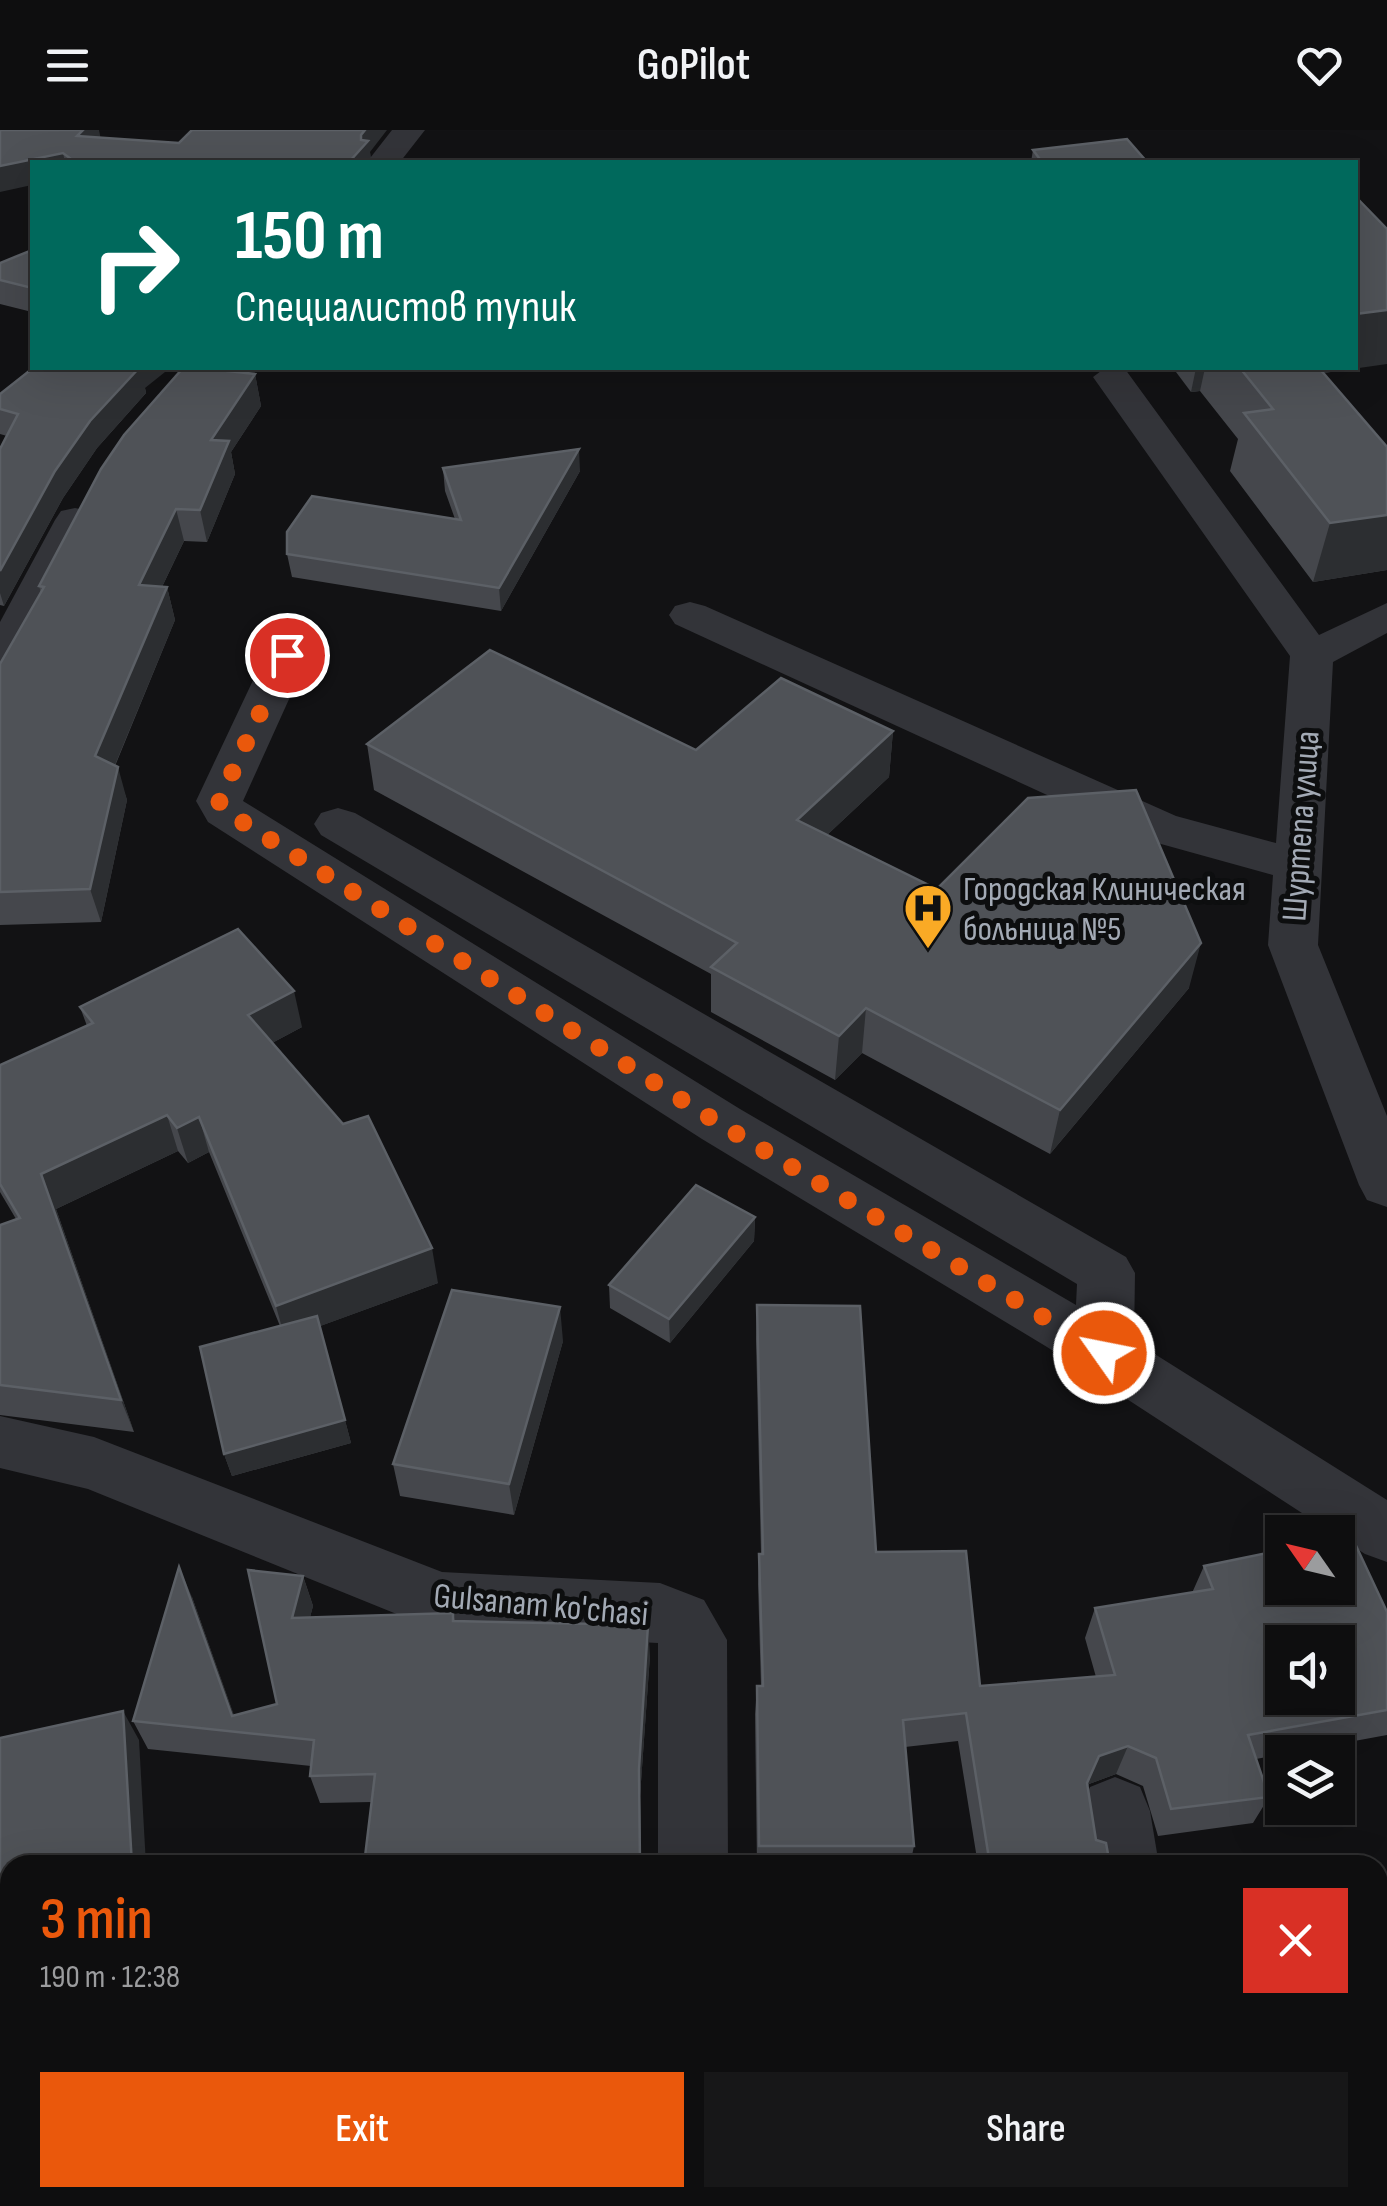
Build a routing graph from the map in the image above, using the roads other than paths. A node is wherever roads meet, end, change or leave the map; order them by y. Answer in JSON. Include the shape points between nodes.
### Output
{"nodes":[{"id":1,"x":409,"y":130,"type":"edge"},
{"id":2,"x":385,"y":160,"type":"edge"},
{"id":3,"x":1112,"y":377,"type":"dead end"},
{"id":4,"x":96,"y":486,"type":"edge"},
{"id":5,"x":690,"y":615,"type":"dead end"},
{"id":6,"x":1387,"y":616,"type":"edge"},
{"id":7,"x":287,"y":655,"type":"dead end"},
{"id":8,"x":1312,"y":656,"type":"junction"},
{"id":9,"x":0,"y":662,"type":"edge"},
{"id":10,"x":338,"y":824,"type":"dead end"},
{"id":11,"x":1298,"y":864,"type":"junction"},
{"id":12,"x":1387,"y":1184,"type":"edge"},
{"id":13,"x":1104,"y":1353,"type":"junction"},
{"id":14,"x":0,"y":1442,"type":"edge"},
{"id":15,"x":1387,"y":1534,"type":"edge"},
{"id":16,"x":693,"y":1855,"type":"edge"}],
"edges":[{"from":1,"to":2,"type":"street"},
{"from":3,"to":8,"type":"street"},
{"from":4,"to":9,"type":"street"},
{"from":5,"to":11,"type":"street","via":[[1160,828]]},
{"from":6,"to":8,"type":"street"},
{"from":7,"to":13,"type":"street","via":[[219,801],[225,811],[720,1124]]},
{"from":8,"to":11,"type":"street","name":"Шуртепа улица"},
{"from":10,"to":13,"type":"street","via":[[1106,1274]]},
{"from":11,"to":12,"type":"street","name":"Шуртепа улица","via":[[1293,945]]},
{"from":13,"to":15,"type":"street"},
{"from":14,"to":16,"type":"street","name":"Gulsanam ko'chasi","via":[[94,1464],[441,1602],[660,1613],[681,1621],[694,1640]]}]}
